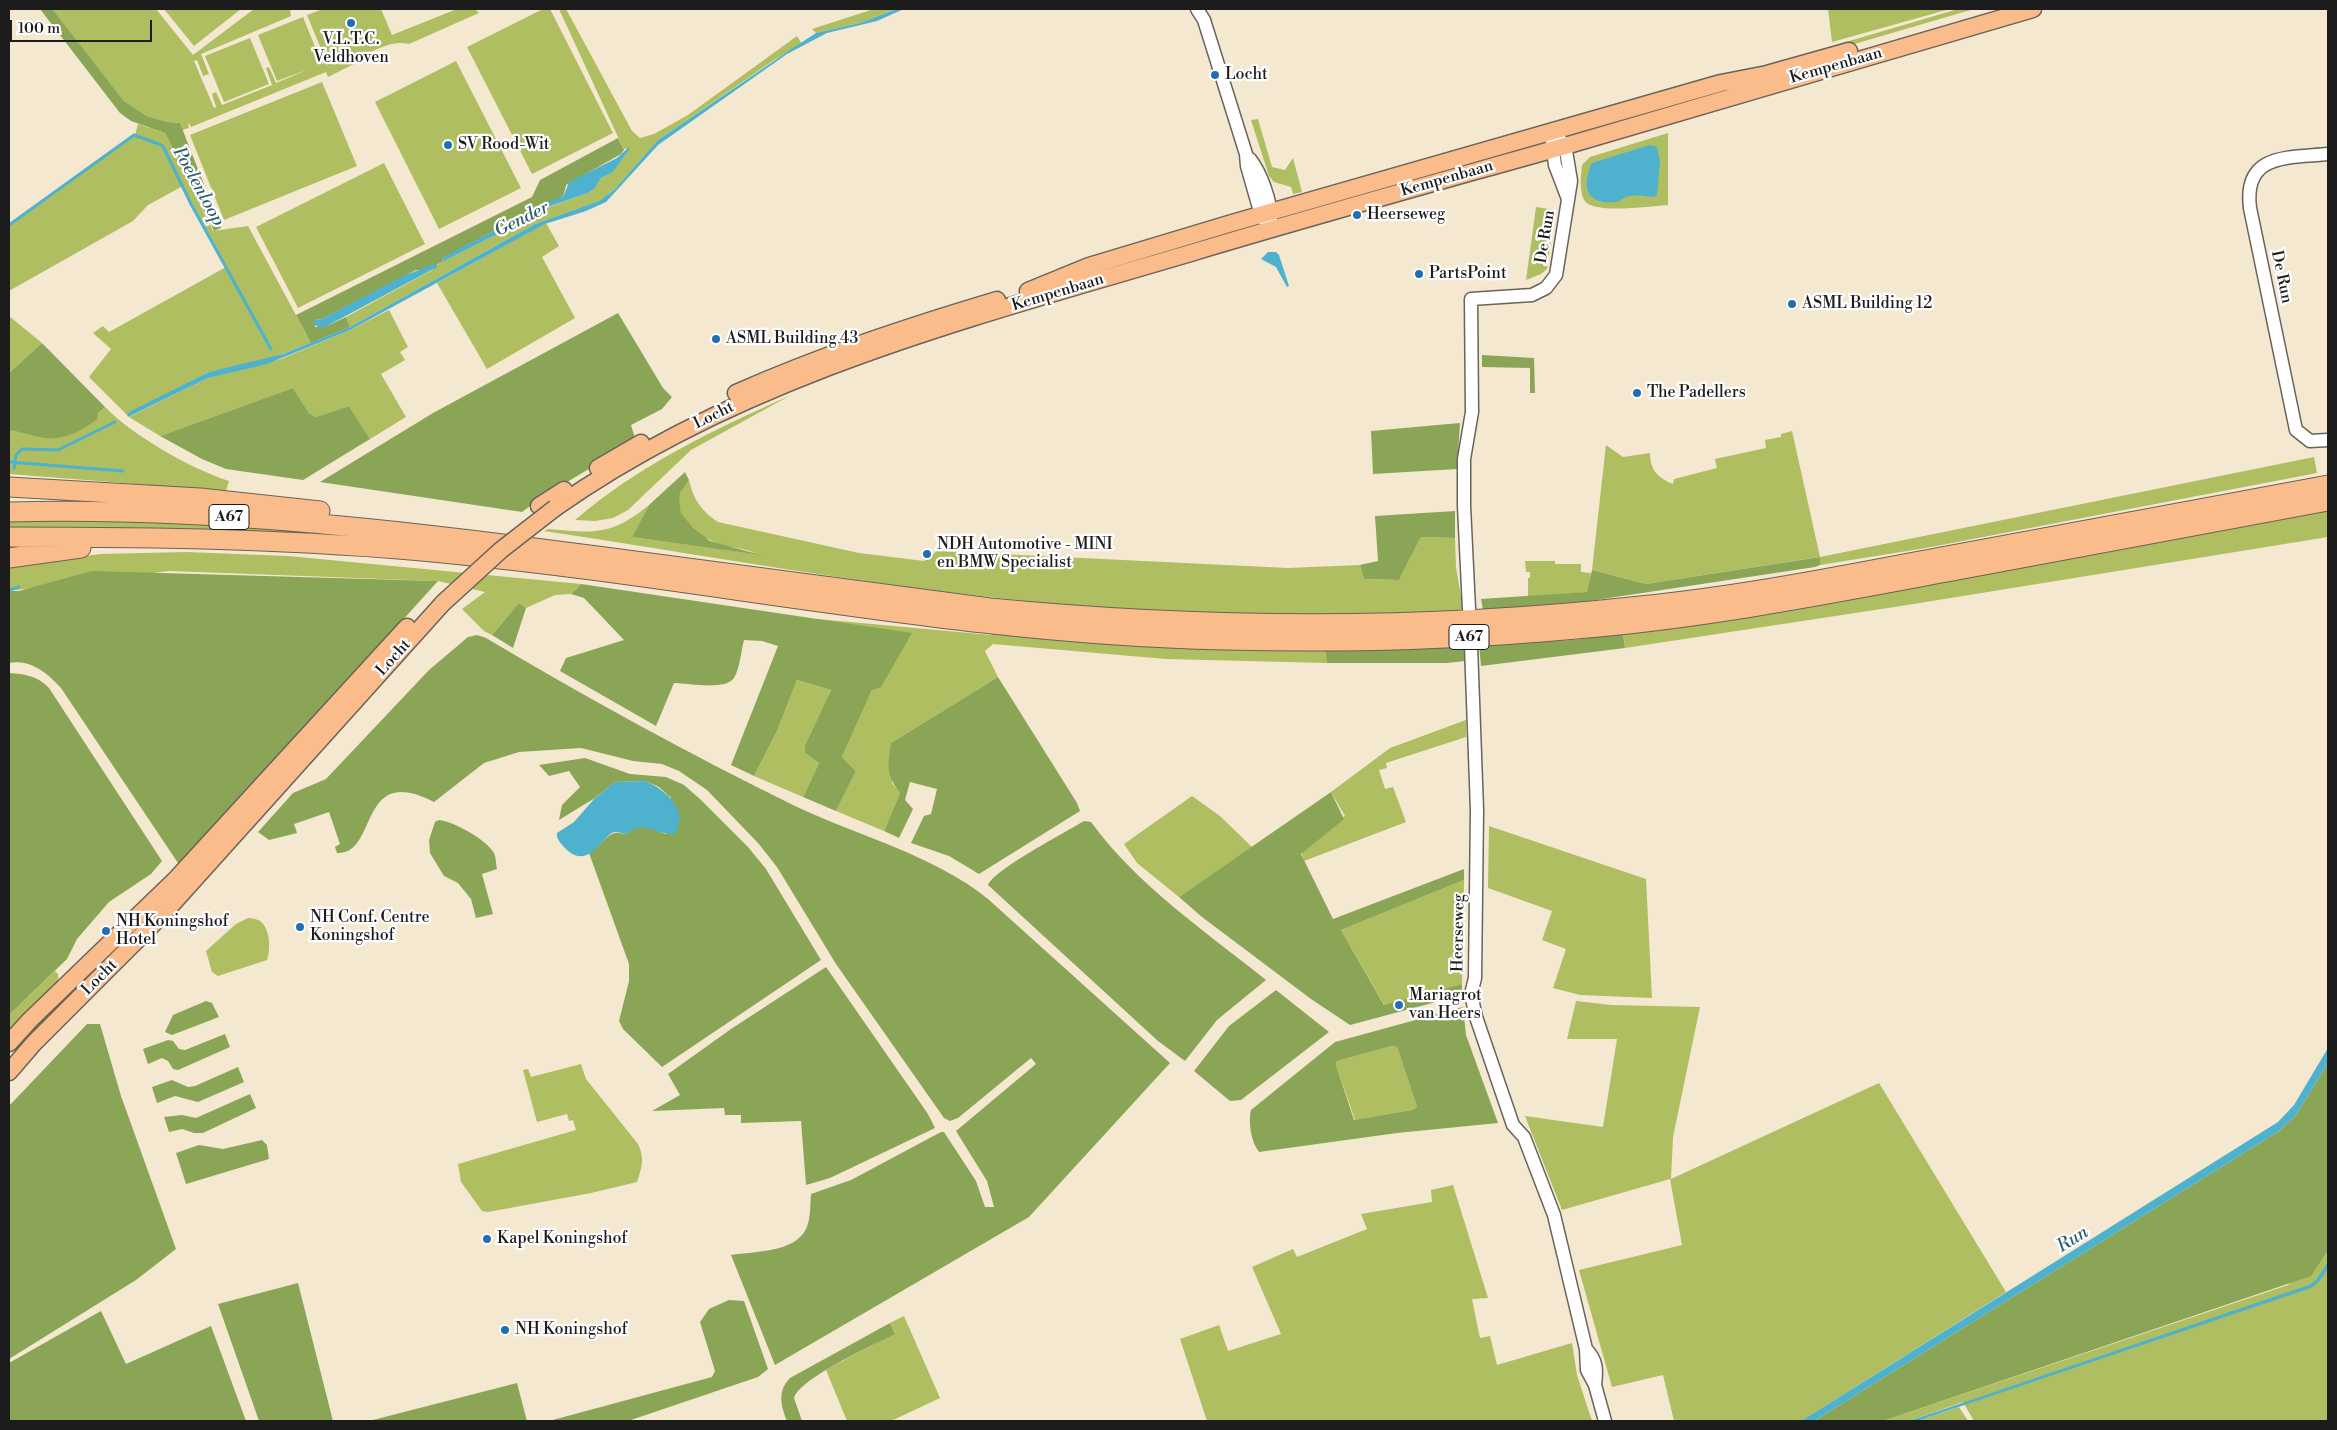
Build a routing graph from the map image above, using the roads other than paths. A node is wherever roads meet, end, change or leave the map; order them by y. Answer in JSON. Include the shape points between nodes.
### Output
{"nodes":[{"id":1,"x":1197,"y":9,"type":"edge"},
{"id":2,"x":1992,"y":9,"type":"edge"},
{"id":3,"x":2033,"y":9,"type":"edge"},
{"id":4,"x":1204,"y":15,"type":"edge"},
{"id":5,"x":1553,"y":132,"type":"junction"},
{"id":6,"x":1558,"y":147,"type":"junction"},
{"id":7,"x":2328,"y":154,"type":"edge"},
{"id":8,"x":1266,"y":213,"type":"junction"},
{"id":9,"x":1271,"y":229,"type":"junction"},
{"id":10,"x":861,"y":349,"type":"junction"},
{"id":11,"x":2328,"y":440,"type":"edge"},
{"id":12,"x":2328,"y":485,"type":"edge"},
{"id":13,"x":9,"y":486,"type":"edge"},
{"id":14,"x":2328,"y":501,"type":"edge"},
{"id":15,"x":9,"y":512,"type":"edge"},
{"id":16,"x":448,"y":536,"type":"junction"},
{"id":17,"x":9,"y":538,"type":"edge"},
{"id":18,"x":194,"y":538,"type":"junction"},
{"id":19,"x":9,"y":558,"type":"edge"},
{"id":20,"x":439,"y":600,"type":"junction"},
{"id":21,"x":1469,"y":608,"type":"dead end"},
{"id":22,"x":1471,"y":646,"type":"dead end"},
{"id":23,"x":9,"y":1043,"type":"edge"},
{"id":24,"x":9,"y":1072,"type":"edge"},
{"id":25,"x":1605,"y":1421,"type":"edge"}],
"edges":[{"from":1,"to":4,"type":"street"},
{"from":2,"to":5,"type":"main road","name":"Kempenbaan"},
{"from":3,"to":6,"type":"main road","name":"Kempenbaan"},
{"from":4,"to":8,"type":"street","via":[[1246,154],[1254,164]]},
{"from":5,"to":6,"type":"street","name":"De Run"},
{"from":5,"to":8,"type":"main road","name":"Kempenbaan"},
{"from":6,"to":9,"type":"main road","name":"Kempenbaan"},
{"from":6,"to":21,"type":"street","name":"De Run","via":[[1556,171],[1568,200],[1552,283],[1532,295],[1470,299],[1472,412],[1464,458]]},
{"from":7,"to":11,"type":"street","name":"De Run","via":[[2263,164],[2248,190],[2296,430],[2310,441]]},
{"from":8,"to":9,"type":"street"},
{"from":8,"to":10,"type":"main road","name":"Kempenbaan","via":[[1089,266],[1038,288]]},
{"from":9,"to":10,"type":"main road","name":"Kempenbaan"},
{"from":10,"to":20,"type":"main road","name":"Locht","bridge":true,"via":[[724,410],[660,443],[555,508]]},
{"from":10,"to":20,"type":"main road","name":"Locht","via":[[790,369],[713,403],[619,455],[539,506],[485,549]]},
{"from":12,"to":16,"type":"highway","number":"A67","via":[[1723,596],[1492,619],[1362,624],[1218,624],[1040,613]]},
{"from":13,"to":16,"type":"highway","number":"A67","via":[[200,498],[362,516]]},
{"from":14,"to":18,"type":"highway","number":"A67","via":[[1724,612],[1493,636],[1362,640],[1218,640],[1047,630],[446,554],[298,542]]},
{"from":15,"to":16,"type":"highway","number":"A67","via":[[184,514]]},
{"from":17,"to":18,"type":"highway","number":"A67"},
{"from":18,"to":19,"type":"highway","number":"A67","via":[[70,548]]},
{"from":20,"to":23,"type":"main road","name":"Locht","via":[[178,878]]},
{"from":20,"to":24,"type":"main road","name":"Locht","via":[[166,911]]},
{"from":22,"to":25,"type":"street","name":"Heerseweg","via":[[1477,810],[1472,999],[1513,1125],[1524,1136],[1554,1214],[1586,1349],[1596,1366],[1595,1385]]}]}
